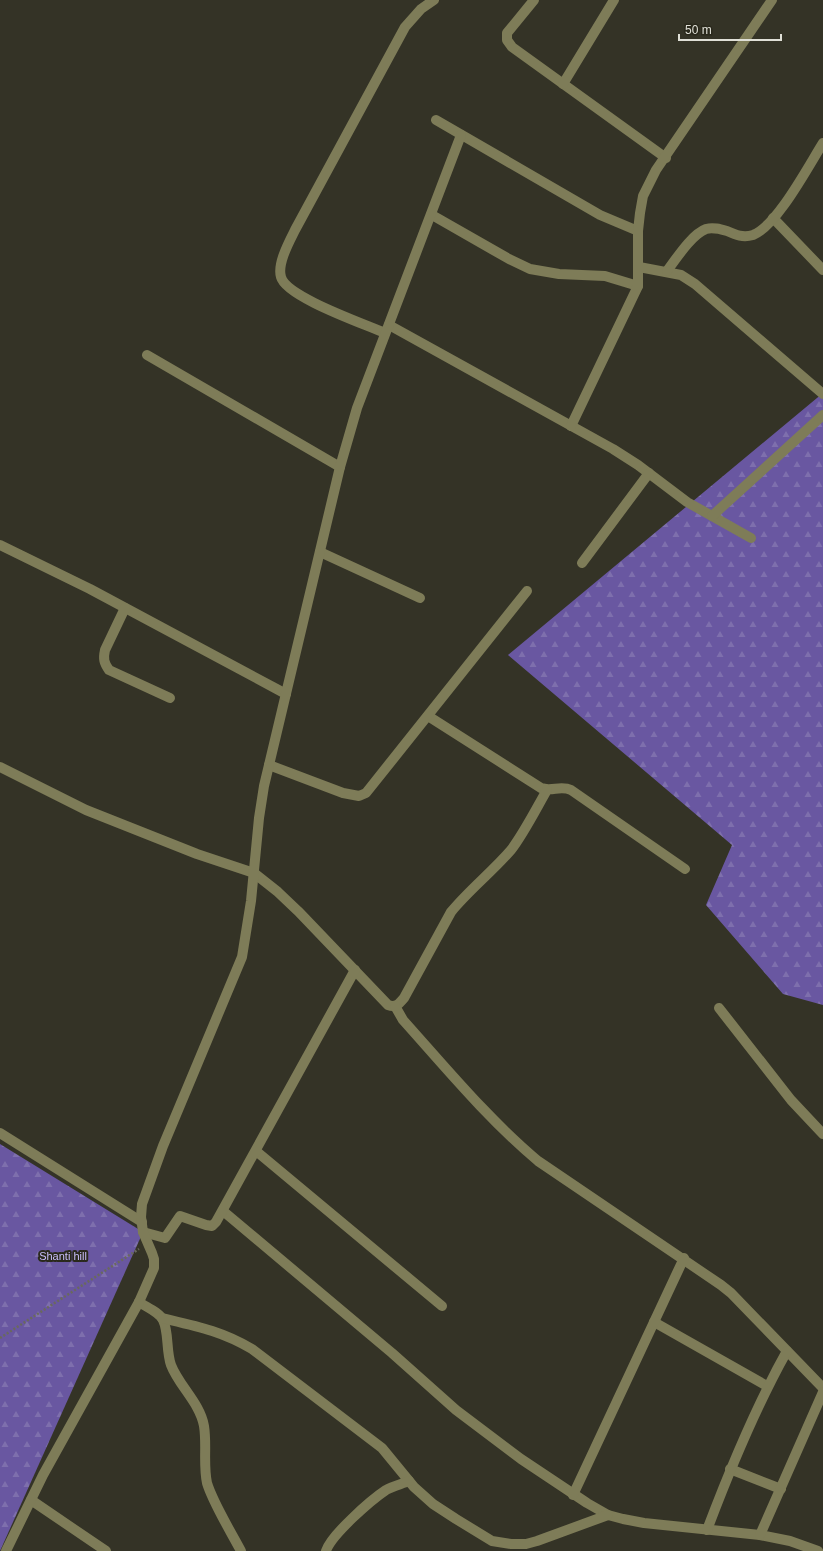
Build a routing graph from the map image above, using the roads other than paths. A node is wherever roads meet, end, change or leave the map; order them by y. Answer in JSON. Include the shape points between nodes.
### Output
{"nodes":[{"id":1,"x":434,"y":0,"type":"edge"},
{"id":2,"x":534,"y":0,"type":"edge"},
{"id":3,"x":614,"y":0,"type":"edge"},
{"id":4,"x":772,"y":0,"type":"edge"},
{"id":5,"x":563,"y":84,"type":"junction"},
{"id":6,"x":436,"y":120,"type":"dead end"},
{"id":7,"x":461,"y":135,"type":"junction"},
{"id":8,"x":823,"y":143,"type":"edge"},
{"id":9,"x":666,"y":158,"type":"junction"},
{"id":10,"x":432,"y":215,"type":"junction"},
{"id":11,"x":773,"y":218,"type":"junction"},
{"id":12,"x":638,"y":231,"type":"junction"},
{"id":13,"x":639,"y":267,"type":"junction"},
{"id":14,"x":823,"y":270,"type":"edge"},
{"id":15,"x":667,"y":271,"type":"junction"},
{"id":16,"x":638,"y":286,"type":"junction"},
{"id":17,"x":387,"y":329,"type":"junction"},
{"id":18,"x":147,"y":354,"type":"dead end"},
{"id":19,"x":823,"y":394,"type":"edge"},
{"id":20,"x":823,"y":414,"type":"edge"},
{"id":21,"x":571,"y":426,"type":"junction"},
{"id":22,"x":340,"y":467,"type":"junction"},
{"id":23,"x":649,"y":473,"type":"junction"},
{"id":24,"x":712,"y":516,"type":"junction"},
{"id":25,"x":751,"y":538,"type":"dead end"},
{"id":26,"x":0,"y":545,"type":"edge"},
{"id":27,"x":320,"y":552,"type":"junction"},
{"id":28,"x":582,"y":563,"type":"dead end"},
{"id":29,"x":527,"y":591,"type":"dead end"},
{"id":30,"x":420,"y":598,"type":"dead end"},
{"id":31,"x":125,"y":608,"type":"junction"},
{"id":32,"x":286,"y":694,"type":"junction"},
{"id":33,"x":170,"y":698,"type":"dead end"},
{"id":34,"x":428,"y":716,"type":"junction"},
{"id":35,"x":269,"y":765,"type":"junction"},
{"id":36,"x":0,"y":767,"type":"edge"},
{"id":37,"x":547,"y":790,"type":"junction"},
{"id":38,"x":685,"y":869,"type":"dead end"},
{"id":39,"x":254,"y":873,"type":"junction"},
{"id":40,"x":355,"y":970,"type":"junction"},
{"id":41,"x":395,"y":1006,"type":"junction"},
{"id":42,"x":719,"y":1008,"type":"dead end"},
{"id":43,"x":0,"y":1133,"type":"edge"},
{"id":44,"x":823,"y":1134,"type":"edge"},
{"id":45,"x":256,"y":1151,"type":"junction"},
{"id":46,"x":223,"y":1210,"type":"junction"},
{"id":47,"x":142,"y":1227,"type":"junction"},
{"id":48,"x":684,"y":1258,"type":"junction"},
{"id":49,"x":139,"y":1302,"type":"junction"},
{"id":50,"x":442,"y":1306,"type":"dead end"},
{"id":51,"x":162,"y":1318,"type":"junction"},
{"id":52,"x":654,"y":1322,"type":"junction"},
{"id":53,"x":787,"y":1351,"type":"junction"},
{"id":54,"x":767,"y":1386,"type":"junction"},
{"id":55,"x":823,"y":1388,"type":"edge"},
{"id":56,"x":823,"y":1392,"type":"edge"},
{"id":57,"x":730,"y":1469,"type":"junction"},
{"id":58,"x":410,"y":1482,"type":"junction"},
{"id":59,"x":780,"y":1489,"type":"junction"},
{"id":60,"x":573,"y":1495,"type":"junction"},
{"id":61,"x":30,"y":1500,"type":"junction"},
{"id":62,"x":608,"y":1515,"type":"junction"},
{"id":63,"x":707,"y":1530,"type":"junction"},
{"id":64,"x":760,"y":1535,"type":"junction"},
{"id":65,"x":6,"y":1551,"type":"edge"},
{"id":66,"x":106,"y":1551,"type":"edge"},
{"id":67,"x":241,"y":1551,"type":"edge"},
{"id":68,"x":326,"y":1551,"type":"edge"},
{"id":69,"x":818,"y":1551,"type":"edge"}],
"edges":[{"from":1,"to":17,"type":"street","via":[[405,26],[295,230],[280,267],[285,285],[306,300]]},
{"from":2,"to":5,"type":"street","via":[[507,33],[507,40],[523,56]]},
{"from":3,"to":5,"type":"street"},
{"from":4,"to":9,"type":"street"},
{"from":5,"to":9,"type":"street"},
{"from":6,"to":7,"type":"street"},
{"from":7,"to":10,"type":"street"},
{"from":7,"to":12,"type":"street","via":[[610,220]]},
{"from":8,"to":11,"type":"street","via":[[789,198]]},
{"from":9,"to":12,"type":"street","via":[[656,170],[643,196]]},
{"from":10,"to":16,"type":"street","via":[[530,269],[558,274],[605,276]]},
{"from":10,"to":17,"type":"street"},
{"from":11,"to":14,"type":"street"},
{"from":11,"to":15,"type":"street","via":[[763,229],[753,235],[742,237],[717,228],[706,229],[695,236]]},
{"from":12,"to":13,"type":"street"},
{"from":13,"to":15,"type":"street"},
{"from":13,"to":16,"type":"street"},
{"from":15,"to":19,"type":"street","via":[[681,275],[695,284]]},
{"from":16,"to":21,"type":"street"},
{"from":17,"to":21,"type":"street"},
{"from":17,"to":22,"type":"street","via":[[357,408]]},
{"from":18,"to":22,"type":"street"},
{"from":20,"to":24,"type":"street"},
{"from":21,"to":23,"type":"street"},
{"from":22,"to":27,"type":"street"},
{"from":23,"to":24,"type":"street","via":[[687,502]]},
{"from":23,"to":28,"type":"street"},
{"from":24,"to":25,"type":"street"},
{"from":26,"to":31,"type":"street"},
{"from":27,"to":30,"type":"street"},
{"from":27,"to":32,"type":"street"},
{"from":29,"to":34,"type":"street"},
{"from":31,"to":32,"type":"street"},
{"from":31,"to":33,"type":"street","via":[[105,650],[104,664],[109,670]]},
{"from":32,"to":35,"type":"street"},
{"from":34,"to":35,"type":"street","via":[[366,793],[359,796],[343,793]]},
{"from":34,"to":37,"type":"street","via":[[536,786]]},
{"from":35,"to":39,"type":"street","via":[[259,818]]},
{"from":36,"to":39,"type":"street","via":[[86,810],[196,854]]},
{"from":37,"to":38,"type":"street","via":[[571,790]]},
{"from":37,"to":41,"type":"street","via":[[512,848],[451,912],[404,998]]},
{"from":39,"to":40,"type":"street","via":[[298,911]]},
{"from":39,"to":47,"type":"street","via":[[242,957],[163,1146],[142,1204]]},
{"from":40,"to":41,"type":"street","via":[[388,1005]]},
{"from":40,"to":45,"type":"street"},
{"from":41,"to":48,"type":"street","via":[[402,1020],[520,1146],[538,1161]]},
{"from":42,"to":44,"type":"street","via":[[791,1100]]},
{"from":43,"to":47,"type":"street"},
{"from":45,"to":46,"type":"street"},
{"from":45,"to":50,"type":"street"},
{"from":46,"to":47,"type":"street","via":[[212,1226],[180,1216],[165,1238]]},
{"from":46,"to":60,"type":"street","via":[[456,1410],[520,1459]]},
{"from":47,"to":49,"type":"street","via":[[154,1260],[154,1268]]},
{"from":48,"to":52,"type":"street"},
{"from":48,"to":53,"type":"street","via":[[731,1293]]},
{"from":49,"to":51,"type":"street"},
{"from":49,"to":61,"type":"street"},
{"from":51,"to":58,"type":"street","via":[[219,1333],[252,1350],[382,1448]]},
{"from":51,"to":67,"type":"street","via":[[171,1365],[202,1419],[208,1484]]},
{"from":52,"to":54,"type":"street"},
{"from":52,"to":60,"type":"street"},
{"from":53,"to":54,"type":"street"},
{"from":53,"to":55,"type":"street"},
{"from":54,"to":57,"type":"street"},
{"from":56,"to":59,"type":"street"},
{"from":57,"to":59,"type":"street"},
{"from":57,"to":63,"type":"street"},
{"from":58,"to":62,"type":"street","via":[[433,1504],[456,1520],[484,1537],[502,1543],[526,1544]]},
{"from":58,"to":68,"type":"street","via":[[387,1490],[354,1516],[328,1544]]},
{"from":59,"to":64,"type":"street"},
{"from":60,"to":62,"type":"street"},
{"from":61,"to":65,"type":"street"},
{"from":61,"to":66,"type":"street"},
{"from":62,"to":63,"type":"street","via":[[644,1523]]},
{"from":63,"to":64,"type":"street"},
{"from":64,"to":69,"type":"street","via":[[790,1541]]}]}
